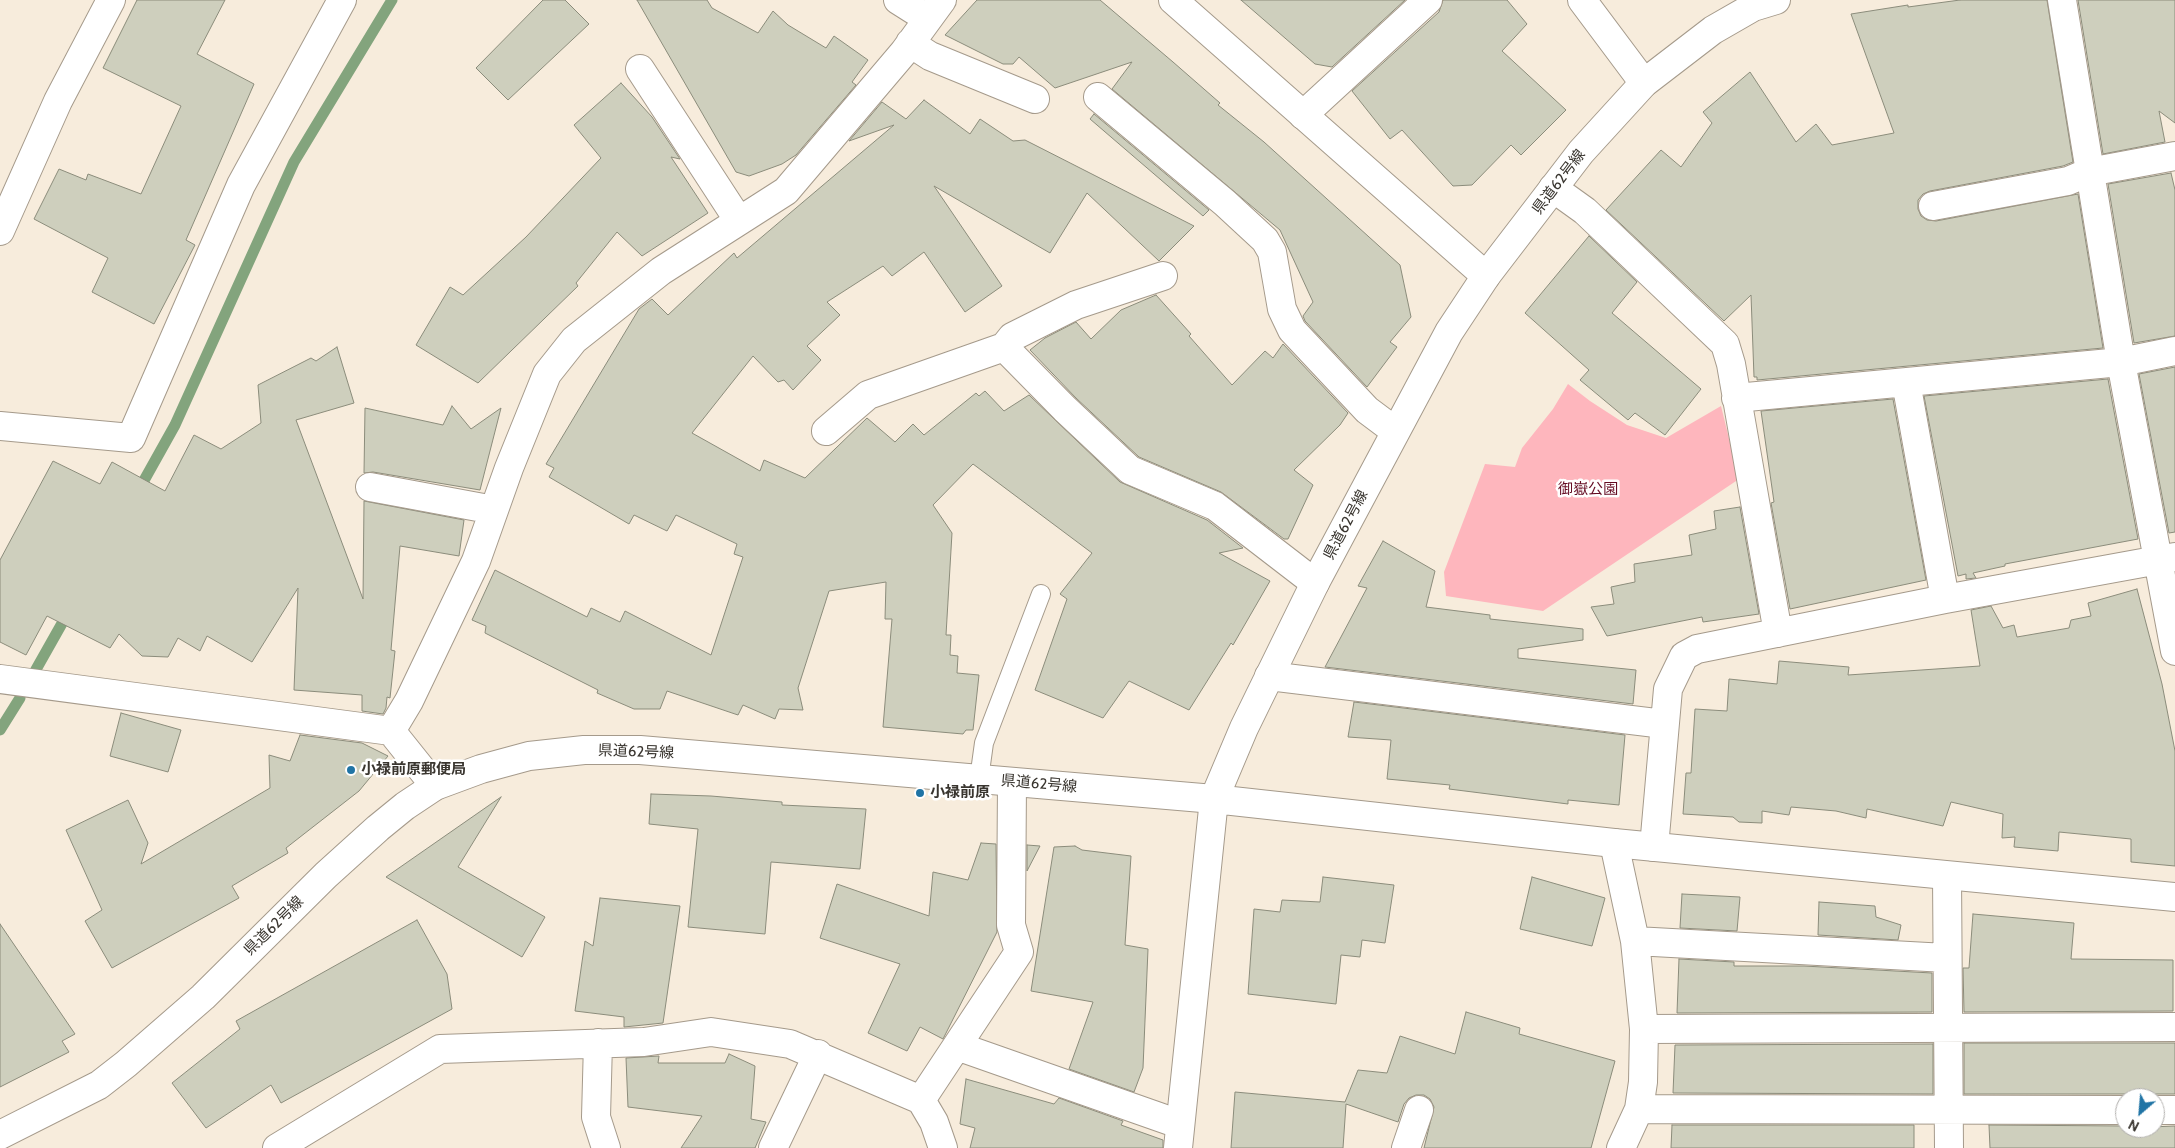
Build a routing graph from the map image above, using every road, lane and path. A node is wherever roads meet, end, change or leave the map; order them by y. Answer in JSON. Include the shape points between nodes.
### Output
{"nodes":[{"id":1,"x":112,"y":0,"type":"edge"},
{"id":2,"x":342,"y":0,"type":"edge"},
{"id":3,"x":898,"y":0,"type":"edge"},
{"id":4,"x":1173,"y":0,"type":"edge"},
{"id":5,"x":1428,"y":0,"type":"edge"},
{"id":6,"x":1582,"y":0,"type":"edge"},
{"id":7,"x":1776,"y":0,"type":"edge"},
{"id":8,"x":2062,"y":0,"type":"edge"},
{"id":9,"x":935,"y":9,"type":"edge"},
{"id":10,"x":910,"y":43,"type":"junction"},
{"id":11,"x":640,"y":69,"type":"dead end"},
{"id":12,"x":1644,"y":83,"type":"junction"},
{"id":13,"x":1098,"y":97,"type":"dead end"},
{"id":14,"x":1035,"y":99,"type":"dead end"},
{"id":15,"x":1303,"y":115,"type":"junction"},
{"id":16,"x":2175,"y":156,"type":"edge"},
{"id":17,"x":2089,"y":172,"type":"junction"},
{"id":18,"x":1553,"y":188,"type":"junction"},
{"id":19,"x":1933,"y":206,"type":"dead end"},
{"id":20,"x":739,"y":221,"type":"junction"},
{"id":21,"x":0,"y":230,"type":"edge"},
{"id":22,"x":1163,"y":276,"type":"dead end"},
{"id":23,"x":1486,"y":276,"type":"junction"},
{"id":24,"x":1004,"y":347,"type":"junction"},
{"id":25,"x":2175,"y":351,"type":"edge"},
{"id":26,"x":2121,"y":362,"type":"junction"},
{"id":27,"x":1906,"y":382,"type":"junction"},
{"id":28,"x":1736,"y":398,"type":"junction"},
{"id":29,"x":0,"y":426,"type":"edge"},
{"id":30,"x":826,"y":431,"type":"dead end"},
{"id":31,"x":1396,"y":431,"type":"junction"},
{"id":32,"x":370,"y":487,"type":"dead end"},
{"id":33,"x":494,"y":510,"type":"junction"},
{"id":34,"x":2166,"y":559,"type":"edge"},
{"id":35,"x":1315,"y":583,"type":"junction"},
{"id":36,"x":1041,"y":594,"type":"dead end"},
{"id":37,"x":1945,"y":598,"type":"junction"},
{"id":38,"x":1778,"y":633,"type":"junction"},
{"id":39,"x":2175,"y":651,"type":"edge"},
{"id":40,"x":1269,"y":676,"type":"junction"},
{"id":41,"x":0,"y":679,"type":"edge"},
{"id":42,"x":1664,"y":724,"type":"junction"},
{"id":43,"x":391,"y":730,"type":"junction"},
{"id":44,"x":979,"y":779,"type":"junction"},
{"id":45,"x":1012,"y":782,"type":"junction"},
{"id":46,"x":435,"y":786,"type":"junction"},
{"id":47,"x":1214,"y":799,"type":"junction"},
{"id":48,"x":1614,"y":843,"type":"junction"},
{"id":49,"x":1654,"y":847,"type":"junction"},
{"id":50,"x":1948,"y":876,"type":"junction"},
{"id":51,"x":2175,"y":897,"type":"edge"},
{"id":52,"x":1635,"y":942,"type":"junction"},
{"id":53,"x":1946,"y":958,"type":"junction"},
{"id":54,"x":2175,"y":1027,"type":"edge"},
{"id":55,"x":1644,"y":1028,"type":"junction"},
{"id":56,"x":1948,"y":1030,"type":"junction"},
{"id":57,"x":598,"y":1043,"type":"junction"},
{"id":58,"x":957,"y":1046,"type":"junction"},
{"id":59,"x":818,"y":1054,"type":"junction"},
{"id":60,"x":920,"y":1100,"type":"junction"},
{"id":61,"x":1639,"y":1109,"type":"junction"},
{"id":62,"x":1419,"y":1110,"type":"dead end"},
{"id":63,"x":1949,"y":1110,"type":"junction"},
{"id":64,"x":2115,"y":1110,"type":"edge"},
{"id":65,"x":0,"y":1135,"type":"edge"},
{"id":66,"x":1178,"y":1136,"type":"edge"},
{"id":67,"x":277,"y":1148,"type":"edge"},
{"id":68,"x":606,"y":1148,"type":"edge"},
{"id":69,"x":773,"y":1148,"type":"edge"},
{"id":70,"x":943,"y":1148,"type":"edge"},
{"id":71,"x":1406,"y":1148,"type":"edge"},
{"id":72,"x":1621,"y":1148,"type":"edge"},
{"id":73,"x":1949,"y":1148,"type":"edge"}],
"edges":[{"from":1,"to":21,"type":"street","via":[[58,101]]},
{"from":2,"to":29,"type":"street","via":[[240,185],[131,438]]},
{"from":3,"to":9,"type":"street"},
{"from":4,"to":15,"type":"street"},
{"from":5,"to":15,"type":"street"},
{"from":6,"to":12,"type":"street"},
{"from":7,"to":12,"type":"street","name":"県道62号線","via":[[1753,8],[1713,30]]},
{"from":8,"to":17,"type":"street"},
{"from":9,"to":10,"type":"street"},
{"from":10,"to":14,"type":"street","via":[[930,56]]},
{"from":10,"to":20,"type":"street","via":[[786,191]]},
{"from":11,"to":20,"type":"street"},
{"from":12,"to":18,"type":"street","name":"県道62号線","via":[[1609,119]]},
{"from":13,"to":31,"type":"street","via":[[1265,240],[1272,252],[1282,309],[1292,330],[1367,410]]},
{"from":15,"to":23,"type":"street"},
{"from":16,"to":17,"type":"street"},
{"from":17,"to":19,"type":"street","via":[[2068,180]]},
{"from":17,"to":26,"type":"street"},
{"from":18,"to":23,"type":"street","name":"県道62号線"},
{"from":18,"to":28,"type":"street","via":[[1585,211],[1724,344]]},
{"from":20,"to":33,"type":"street","via":[[661,271],[574,340],[548,374]]},
{"from":22,"to":24,"type":"street","via":[[1076,305],[1012,337]]},
{"from":23,"to":31,"type":"street","name":"県道62号線","via":[[1449,332]]},
{"from":24,"to":30,"type":"street","via":[[868,395]]},
{"from":24,"to":35,"type":"street","via":[[1130,470],[1215,506]]},
{"from":25,"to":26,"type":"street"},
{"from":26,"to":27,"type":"street"},
{"from":26,"to":34,"type":"street"},
{"from":27,"to":28,"type":"street"},
{"from":27,"to":37,"type":"street"},
{"from":28,"to":38,"type":"street"},
{"from":31,"to":35,"type":"street","name":"県道62号線"},
{"from":32,"to":33,"type":"street"},
{"from":33,"to":43,"type":"street","via":[[476,562],[409,701]]},
{"from":34,"to":37,"type":"street"},
{"from":34,"to":39,"type":"street"},
{"from":35,"to":40,"type":"street","name":"県道62号線"},
{"from":36,"to":44,"type":"lane","via":[[984,743]]},
{"from":37,"to":38,"type":"street"},
{"from":38,"to":42,"type":"street","via":[[1697,649],[1684,656],[1668,688]]},
{"from":40,"to":42,"type":"street"},
{"from":40,"to":47,"type":"street","name":"県道62号線"},
{"from":41,"to":43,"type":"street"},
{"from":42,"to":49,"type":"street"},
{"from":43,"to":46,"type":"street"},
{"from":44,"to":45,"type":"street","name":"県道62号線"},
{"from":44,"to":46,"type":"street","name":"県道62号線","via":[[640,750],[584,750],[529,756]]},
{"from":45,"to":47,"type":"street","name":"県道62号線"},
{"from":45,"to":58,"type":"street","via":[[1011,924],[1019,952]]},
{"from":46,"to":65,"type":"street","name":"県道62号線","via":[[405,806],[326,875],[203,997],[126,1064],[99,1085]]},
{"from":47,"to":48,"type":"street"},
{"from":47,"to":66,"type":"street"},
{"from":48,"to":49,"type":"street"},
{"from":48,"to":52,"type":"street"},
{"from":49,"to":50,"type":"street"},
{"from":50,"to":51,"type":"street"},
{"from":50,"to":53,"type":"street"},
{"from":52,"to":53,"type":"street"},
{"from":52,"to":55,"type":"street"},
{"from":53,"to":56,"type":"street"},
{"from":54,"to":56,"type":"street"},
{"from":55,"to":56,"type":"street"},
{"from":55,"to":61,"type":"street"},
{"from":56,"to":63,"type":"street"},
{"from":57,"to":59,"type":"street","via":[[644,1042],[711,1032],[790,1044]]},
{"from":57,"to":67,"type":"street","via":[[440,1049]]},
{"from":57,"to":68,"type":"street","via":[[596,1117]]},
{"from":58,"to":60,"type":"street"},
{"from":58,"to":66,"type":"street"},
{"from":59,"to":60,"type":"street"},
{"from":59,"to":69,"type":"street"},
{"from":60,"to":70,"type":"street","via":[[934,1122]]},
{"from":61,"to":63,"type":"street"},
{"from":61,"to":72,"type":"street"},
{"from":62,"to":71,"type":"street"},
{"from":63,"to":64,"type":"street"},
{"from":63,"to":73,"type":"street"}]}
